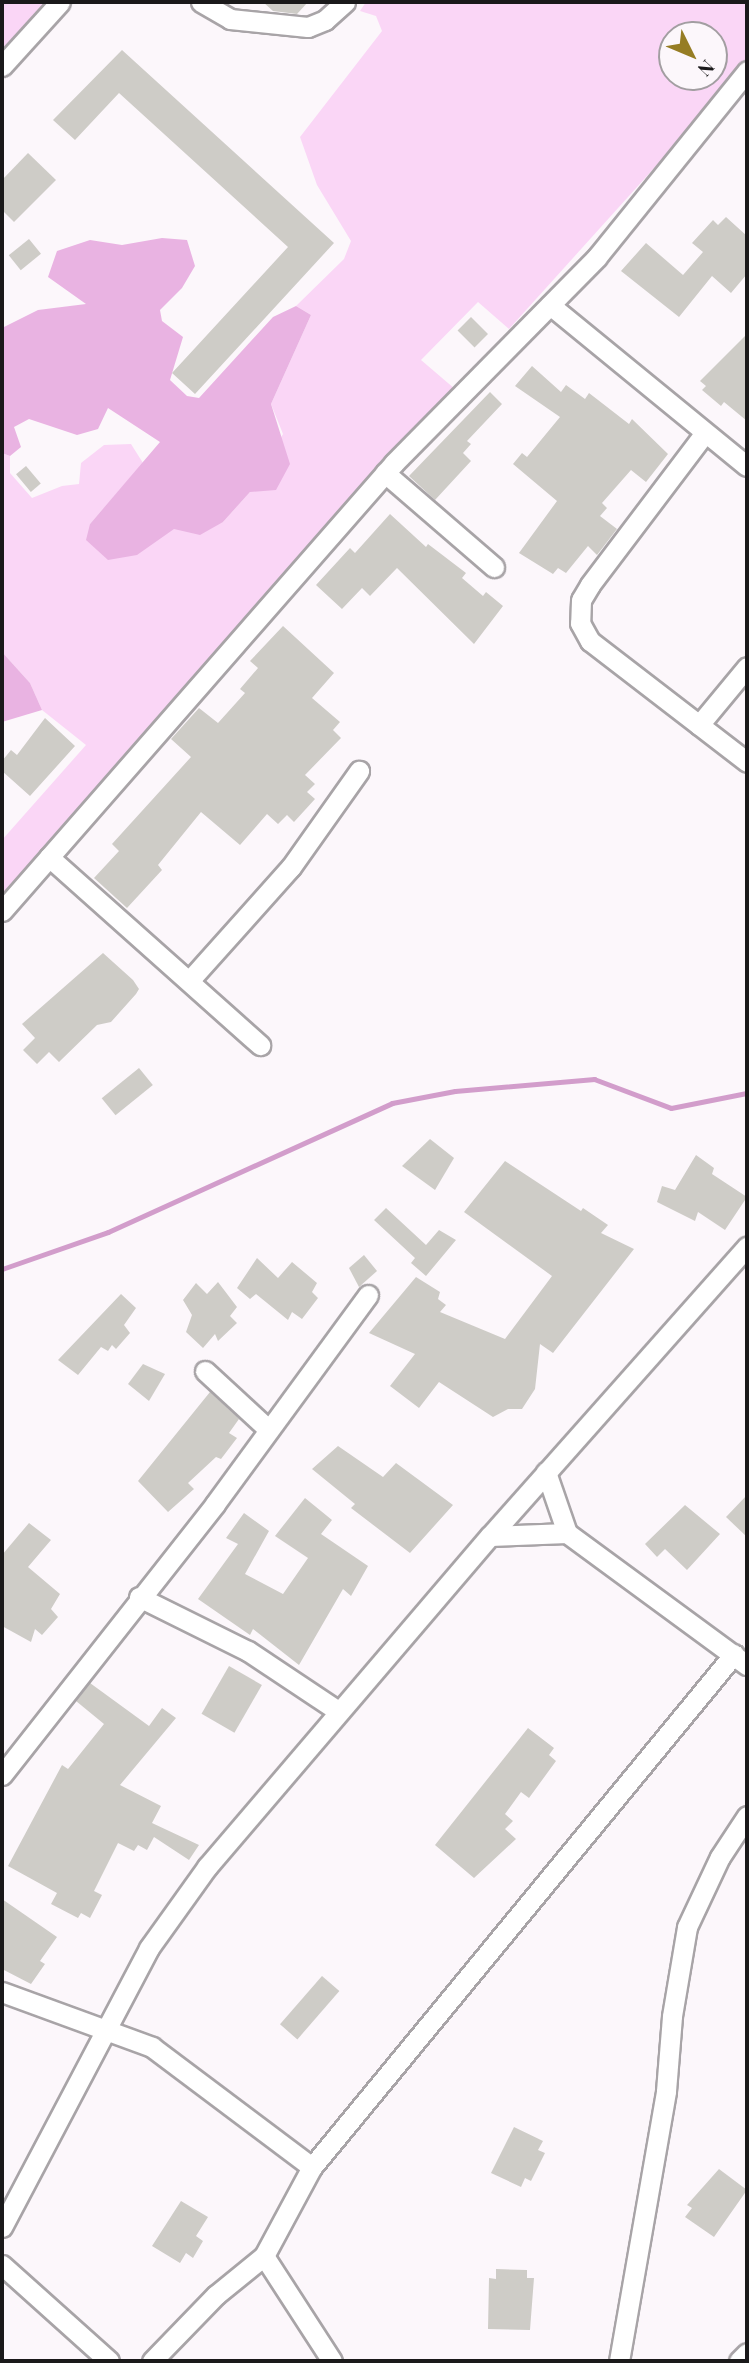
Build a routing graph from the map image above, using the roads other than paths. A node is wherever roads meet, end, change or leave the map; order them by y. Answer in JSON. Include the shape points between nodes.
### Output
{"nodes":[{"id":1,"x":60,"y":2,"type":"edge"},
{"id":2,"x":201,"y":2,"type":"edge"},
{"id":3,"x":345,"y":2,"type":"edge"},
{"id":4,"x":2,"y":66,"type":"edge"},
{"id":5,"x":747,"y":71,"type":"edge"},
{"id":6,"x":550,"y":304,"type":"junction"},
{"id":7,"x":704,"y":434,"type":"junction"},
{"id":8,"x":747,"y":466,"type":"edge"},
{"id":9,"x":386,"y":472,"type":"junction"},
{"id":10,"x":494,"y":567,"type":"dead end"},
{"id":11,"x":747,"y":667,"type":"edge"},
{"id":12,"x":699,"y":725,"type":"junction"},
{"id":13,"x":747,"y":762,"type":"edge"},
{"id":14,"x":359,"y":771,"type":"dead end"},
{"id":15,"x":49,"y":857,"type":"junction"},
{"id":16,"x":2,"y":911,"type":"edge"},
{"id":17,"x":189,"y":981,"type":"junction"},
{"id":18,"x":260,"y":1045,"type":"dead end"},
{"id":19,"x":747,"y":1247,"type":"edge"},
{"id":20,"x":368,"y":1295,"type":"dead end"},
{"id":21,"x":205,"y":1371,"type":"dead end"},
{"id":22,"x":268,"y":1429,"type":"junction"},
{"id":23,"x":546,"y":1472,"type":"junction"},
{"id":24,"x":566,"y":1533,"type":"junction"},
{"id":25,"x":490,"y":1536,"type":"junction"},
{"id":26,"x":139,"y":1597,"type":"junction"},
{"id":27,"x":740,"y":1659,"type":"edge"},
{"id":28,"x":338,"y":1711,"type":"junction"},
{"id":29,"x":2,"y":1776,"type":"edge"},
{"id":30,"x":747,"y":1816,"type":"edge"},
{"id":31,"x":2,"y":1992,"type":"edge"},
{"id":32,"x":109,"y":2029,"type":"junction"},
{"id":33,"x":312,"y":2166,"type":"junction"},
{"id":34,"x":2,"y":2227,"type":"edge"},
{"id":35,"x":264,"y":2256,"type":"junction"},
{"id":36,"x":2,"y":2265,"type":"edge"},
{"id":37,"x":747,"y":2353,"type":"edge"},
{"id":38,"x":109,"y":2361,"type":"edge"},
{"id":39,"x":152,"y":2361,"type":"edge"},
{"id":40,"x":332,"y":2361,"type":"edge"},
{"id":41,"x":619,"y":2361,"type":"edge"},
{"id":42,"x":739,"y":2361,"type":"edge"}],
"edges":[{"from":1,"to":4,"type":"street"},
{"from":2,"to":3,"type":"street","via":[[230,19],[307,27],[325,20]]},
{"from":5,"to":6,"type":"street","via":[[628,222]]},
{"from":6,"to":7,"type":"street"},
{"from":6,"to":9,"type":"street"},
{"from":7,"to":8,"type":"street"},
{"from":7,"to":12,"type":"street","via":[[590,585],[579,614],[590,641]]},
{"from":9,"to":10,"type":"street"},
{"from":9,"to":15,"type":"street"},
{"from":11,"to":12,"type":"street"},
{"from":12,"to":13,"type":"street"},
{"from":14,"to":17,"type":"street","via":[[291,867]]},
{"from":15,"to":16,"type":"street"},
{"from":15,"to":17,"type":"street"},
{"from":17,"to":18,"type":"street"},
{"from":19,"to":23,"type":"street"},
{"from":20,"to":22,"type":"street"},
{"from":21,"to":22,"type":"street"},
{"from":22,"to":26,"type":"street"},
{"from":23,"to":24,"type":"street"},
{"from":23,"to":25,"type":"street"},
{"from":24,"to":25,"type":"street"},
{"from":24,"to":27,"type":"street"},
{"from":25,"to":28,"type":"street"},
{"from":26,"to":28,"type":"street","via":[[248,1651]]},
{"from":26,"to":29,"type":"street"},
{"from":27,"to":33,"type":"street"},
{"from":28,"to":32,"type":"street","via":[[174,1911],[149,1948]]},
{"from":30,"to":41,"type":"street","via":[[720,1857],[687,1927],[672,2016],[666,2091]]},
{"from":31,"to":32,"type":"street"},
{"from":32,"to":33,"type":"street","via":[[152,2047],[192,2073]]},
{"from":32,"to":34,"type":"street"},
{"from":33,"to":35,"type":"street"},
{"from":35,"to":39,"type":"street","via":[[216,2295]]},
{"from":35,"to":40,"type":"street"},
{"from":36,"to":38,"type":"street"},
{"from":37,"to":42,"type":"street"}]}
